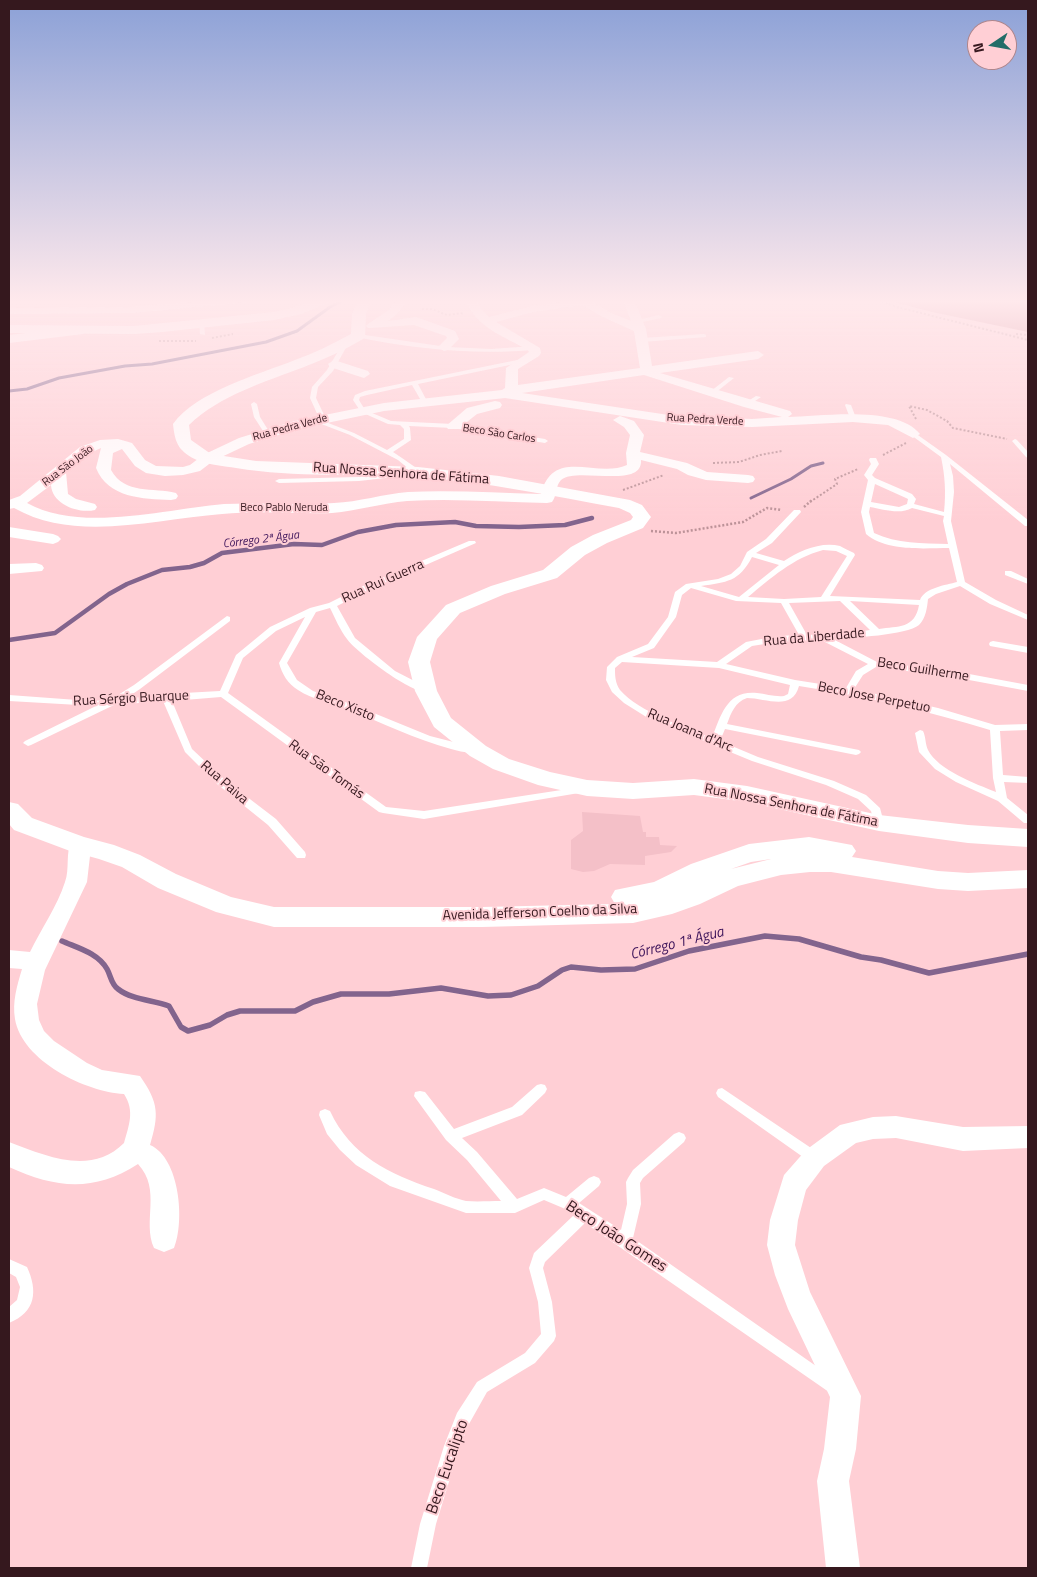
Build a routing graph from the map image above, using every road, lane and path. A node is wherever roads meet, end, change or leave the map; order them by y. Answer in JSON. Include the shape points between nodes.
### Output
{"nodes":[{"id":1,"x":272,"y":374,"type":"edge"},
{"id":2,"x":328,"y":374,"type":"edge"},
{"id":3,"x":461,"y":374,"type":"edge"},
{"id":4,"x":511,"y":374,"type":"edge"},
{"id":5,"x":636,"y":374,"type":"edge"},
{"id":6,"x":651,"y":374,"type":"edge"},
{"id":7,"x":731,"y":378,"type":"dead end"},
{"id":8,"x":414,"y":383,"type":"junction"},
{"id":9,"x":508,"y":392,"type":"junction"},
{"id":10,"x":713,"y":392,"type":"junction"},
{"id":11,"x":547,"y":401,"type":"junction"},
{"id":12,"x":425,"y":403,"type":"junction"},
{"id":13,"x":254,"y":404,"type":"dead end"},
{"id":14,"x":848,"y":405,"type":"dead end"},
{"id":15,"x":363,"y":411,"type":"junction"},
{"id":16,"x":853,"y":418,"type":"junction"},
{"id":17,"x":318,"y":419,"type":"junction"},
{"id":18,"x":620,"y":420,"type":"dead end"},
{"id":19,"x":402,"y":424,"type":"junction"},
{"id":20,"x":453,"y":426,"type":"junction"},
{"id":21,"x":267,"y":433,"type":"junction"},
{"id":22,"x":913,"y":434,"type":"junction"},
{"id":23,"x":545,"y":441,"type":"dead end"},
{"id":24,"x":1015,"y":441,"type":"joint"},
{"id":25,"x":118,"y":443,"type":"junction"},
{"id":26,"x":387,"y":453,"type":"junction"},
{"id":27,"x":633,"y":454,"type":"junction"},
{"id":28,"x":944,"y":456,"type":"junction"},
{"id":29,"x":1028,"y":456,"type":"edge"},
{"id":30,"x":207,"y":458,"type":"junction"},
{"id":31,"x":873,"y":460,"type":"dead end"},
{"id":32,"x":59,"y":472,"type":"junction"},
{"id":33,"x":418,"y":472,"type":"junction"},
{"id":34,"x":748,"y":479,"type":"dead end"},
{"id":35,"x":872,"y":480,"type":"junction"},
{"id":36,"x":280,"y":481,"type":"dead end"},
{"id":37,"x":549,"y":490,"type":"junction"},
{"id":38,"x":171,"y":496,"type":"dead end"},
{"id":39,"x":12,"y":504,"type":"edge"},
{"id":40,"x":866,"y":504,"type":"junction"},
{"id":41,"x":910,"y":505,"type":"junction"},
{"id":42,"x":90,"y":507,"type":"dead end"},
{"id":43,"x":797,"y":512,"type":"joint"},
{"id":44,"x":948,"y":514,"type":"junction"},
{"id":45,"x":1028,"y":524,"type":"edge"},
{"id":46,"x":625,"y":527,"type":"junction"},
{"id":47,"x":9,"y":532,"type":"edge"},
{"id":48,"x":53,"y":539,"type":"dead end"},
{"id":49,"x":472,"y":543,"type":"dead end"},
{"id":50,"x":951,"y":546,"type":"junction"},
{"id":51,"x":750,"y":554,"type":"junction"},
{"id":52,"x":785,"y":564,"type":"junction"},
{"id":53,"x":36,"y":568,"type":"dead end"},
{"id":54,"x":9,"y":569,"type":"edge"},
{"id":55,"x":1008,"y":573,"type":"dead end"},
{"id":56,"x":1028,"y":582,"type":"edge"},
{"id":57,"x":961,"y":583,"type":"junction"},
{"id":58,"x":689,"y":586,"type":"junction"},
{"id":59,"x":825,"y":598,"type":"junction"},
{"id":60,"x":842,"y":598,"type":"junction"},
{"id":61,"x":741,"y":599,"type":"junction"},
{"id":62,"x":784,"y":600,"type":"junction"},
{"id":63,"x":923,"y":603,"type":"junction"},
{"id":64,"x":332,"y":605,"type":"junction"},
{"id":65,"x":313,"y":610,"type":"junction"},
{"id":66,"x":1028,"y":618,"type":"edge"},
{"id":67,"x":227,"y":619,"type":"dead end"},
{"id":68,"x":878,"y":633,"type":"junction"},
{"id":69,"x":804,"y":637,"type":"junction"},
{"id":70,"x":824,"y":638,"type":"junction"},
{"id":71,"x":993,"y":644,"type":"dead end"},
{"id":72,"x":1028,"y":650,"type":"edge"},
{"id":73,"x":620,"y":659,"type":"junction"},
{"id":74,"x":875,"y":664,"type":"junction"},
{"id":75,"x":719,"y":665,"type":"junction"},
{"id":76,"x":795,"y":683,"type":"junction"},
{"id":77,"x":1028,"y":688,"type":"edge"},
{"id":78,"x":426,"y":690,"type":"junction"},
{"id":79,"x":849,"y":691,"type":"junction"},
{"id":80,"x":223,"y":694,"type":"junction"},
{"id":81,"x":166,"y":697,"type":"junction"},
{"id":82,"x":9,"y":698,"type":"edge"},
{"id":83,"x":113,"y":702,"type":"junction"},
{"id":84,"x":722,"y":726,"type":"junction"},
{"id":85,"x":1028,"y":727,"type":"edge"},
{"id":86,"x":995,"y":728,"type":"junction"},
{"id":87,"x":920,"y":733,"type":"dead end"},
{"id":88,"x":714,"y":742,"type":"junction"},
{"id":89,"x":28,"y":743,"type":"dead end"},
{"id":90,"x":478,"y":751,"type":"junction"},
{"id":91,"x":856,"y":752,"type":"dead end"},
{"id":92,"x":998,"y":778,"type":"junction"},
{"id":93,"x":1028,"y":780,"type":"edge"},
{"id":94,"x":588,"y":788,"type":"junction"},
{"id":95,"x":1002,"y":798,"type":"junction"},
{"id":96,"x":9,"y":810,"type":"edge"},
{"id":97,"x":1028,"y":820,"type":"edge"},
{"id":98,"x":879,"y":823,"type":"junction"},
{"id":99,"x":1028,"y":838,"type":"edge"},
{"id":100,"x":79,"y":845,"type":"junction"},
{"id":101,"x":301,"y":855,"type":"dead end"},
{"id":102,"x":1028,"y":864,"type":"edge"},
{"id":103,"x":1028,"y":879,"type":"edge"},
{"id":104,"x":275,"y":911,"type":"junction"},
{"id":105,"x":9,"y":959,"type":"edge"},
{"id":106,"x":36,"y":962,"type":"junction"},
{"id":107,"x":541,"y":1089,"type":"dead end"},
{"id":108,"x":722,"y":1093,"type":"dead end"},
{"id":109,"x":420,"y":1096,"type":"dead end"},
{"id":110,"x":325,"y":1115,"type":"dead end"},
{"id":111,"x":451,"y":1136,"type":"junction"},
{"id":112,"x":1028,"y":1137,"type":"edge"},
{"id":113,"x":679,"y":1138,"type":"dead end"},
{"id":114,"x":134,"y":1151,"type":"junction"},
{"id":115,"x":9,"y":1154,"type":"edge"},
{"id":116,"x":815,"y":1158,"type":"junction"},
{"id":117,"x":594,"y":1182,"type":"dead end"},
{"id":118,"x":568,"y":1204,"type":"junction"},
{"id":119,"x":515,"y":1207,"type":"junction"},
{"id":120,"x":584,"y":1216,"type":"junction"},
{"id":121,"x":164,"y":1239,"type":"dead end"},
{"id":122,"x":626,"y":1241,"type":"junction"},
{"id":123,"x":9,"y":1266,"type":"edge"},
{"id":124,"x":9,"y":1316,"type":"edge"},
{"id":125,"x":846,"y":1396,"type":"junction"},
{"id":126,"x":419,"y":1568,"type":"edge"},
{"id":127,"x":842,"y":1568,"type":"edge"}],
"edges":[{"from":1,"to":30,"type":"street","name":"Rua Nossa Senhora de Fátima","via":[[200,407],[181,424],[183,442]]},
{"from":2,"to":17,"type":"lane","via":[[315,387],[313,398]]},
{"from":3,"to":8,"type":"lane"},
{"from":4,"to":9,"type":"street"},
{"from":5,"to":9,"type":"street"},
{"from":6,"to":10,"type":"street","via":[[676,384]]},
{"from":7,"to":10,"type":"lane"},
{"from":8,"to":12,"type":"lane"},
{"from":8,"to":15,"type":"lane","via":[[357,396]]},
{"from":9,"to":11,"type":"street","name":"Rua Pedra Verde"},
{"from":9,"to":12,"type":"street","name":"Rua Pedra Verde"},
{"from":10,"to":16,"type":"street","via":[[753,401],[763,410],[790,415]]},
{"from":11,"to":16,"type":"street","name":"Rua Pedra Verde","via":[[682,421],[752,423]]},
{"from":11,"to":20,"type":"street","name":"Beco São Carlos","via":[[482,406]]},
{"from":12,"to":15,"type":"street","name":"Rua Pedra Verde"},
{"from":13,"to":21,"type":"lane","via":[[257,417]]},
{"from":14,"to":16,"type":"lane"},
{"from":15,"to":17,"type":"street","name":"Rua Pedra Verde"},
{"from":15,"to":19,"type":"lane","name":"Beco São Carlos","via":[[378,419]]},
{"from":16,"to":22,"type":"street","via":[[891,421]]},
{"from":17,"to":21,"type":"street","name":"Rua Pedra Verde"},
{"from":17,"to":26,"type":"lane"},
{"from":18,"to":27,"type":"street","via":[[629,424],[637,435]]},
{"from":19,"to":20,"type":"lane","name":"Beco São Carlos"},
{"from":19,"to":26,"type":"lane","via":[[408,428],[408,440]]},
{"from":20,"to":23,"type":"lane","name":"Beco São Carlos"},
{"from":21,"to":30,"type":"street","name":"Rua Pedra Verde"},
{"from":22,"to":24,"type":"path","via":[[921,427],[909,406],[927,410],[953,428]]},
{"from":22,"to":28,"type":"lane"},
{"from":24,"to":29,"type":"lane"},
{"from":25,"to":30,"type":"street","via":[[127,446],[144,468],[160,472],[184,471],[197,467]]},
{"from":25,"to":32,"type":"street","name":"Rua São João","via":[[108,442],[85,450]]},
{"from":25,"to":38,"type":"street","via":[[106,451],[104,469],[108,477],[128,490]]},
{"from":26,"to":33,"type":"lane"},
{"from":27,"to":34,"type":"street","via":[[682,466],[706,476]]},
{"from":27,"to":37,"type":"street","via":[[634,467],[624,471],[560,474],[554,478]]},
{"from":28,"to":44,"type":"lane","via":[[949,476]]},
{"from":28,"to":45,"type":"lane"},
{"from":30,"to":33,"type":"street","name":"Rua Nossa Senhora de Fátima","via":[[256,466]]},
{"from":31,"to":35,"type":"lane","via":[[875,464],[868,475]]},
{"from":32,"to":39,"type":"street","name":"Rua São João","via":[[25,499]]},
{"from":32,"to":42,"type":"street","via":[[62,496],[69,502]]},
{"from":33,"to":36,"type":"lane","name":"Beco Pablo Neruda","via":[[359,479]]},
{"from":33,"to":37,"type":"street","name":"Rua Nossa Senhora de Fátima","via":[[499,480]]},
{"from":35,"to":40,"type":"lane"},
{"from":35,"to":41,"type":"lane","via":[[909,496],[912,499]]},
{"from":37,"to":39,"type":"street","name":"Beco Pablo Neruda","via":[[547,499],[407,497],[334,508],[238,508],[70,522],[26,512]]},
{"from":37,"to":46,"type":"street","name":"Rua Nossa Senhora de Fátima","via":[[594,497],[636,509],[641,521]]},
{"from":40,"to":41,"type":"lane","via":[[899,509]]},
{"from":40,"to":50,"type":"lane","via":[[864,512],[870,534],[878,539],[897,544]]},
{"from":41,"to":44,"type":"lane"},
{"from":43,"to":46,"type":"path","via":[[767,508],[743,522],[676,533]]},
{"from":43,"to":51,"type":"lane","via":[[769,542]]},
{"from":44,"to":50,"type":"lane"},
{"from":46,"to":78,"type":"street","name":"Rua Nossa Senhora de Fátima","via":[[578,551],[550,574],[498,590],[453,609],[427,637],[419,662]]},
{"from":47,"to":48,"type":"street"},
{"from":49,"to":64,"type":"lane","name":"Rua Rui Guerra"},
{"from":50,"to":57,"type":"lane"},
{"from":51,"to":52,"type":"lane"},
{"from":51,"to":58,"type":"lane","via":[[734,576]]},
{"from":52,"to":59,"type":"lane","via":[[822,547],[848,552],[851,555]]},
{"from":52,"to":61,"type":"lane"},
{"from":53,"to":54,"type":"street"},
{"from":55,"to":56,"type":"lane"},
{"from":57,"to":63,"type":"lane","via":[[933,592],[924,598]]},
{"from":57,"to":66,"type":"lane"},
{"from":58,"to":61,"type":"lane"},
{"from":58,"to":73,"type":"lane","via":[[678,594],[672,617],[651,646]]},
{"from":59,"to":60,"type":"lane"},
{"from":59,"to":62,"type":"lane"},
{"from":60,"to":63,"type":"lane"},
{"from":60,"to":68,"type":"lane"},
{"from":61,"to":62,"type":"lane"},
{"from":62,"to":69,"type":"lane"},
{"from":63,"to":68,"type":"lane","name":"Rua da Liberdade","via":[[921,618],[913,626]]},
{"from":64,"to":65,"type":"lane"},
{"from":64,"to":78,"type":"lane","name":"Rua Rui Guerra","via":[[351,639],[392,673]]},
{"from":65,"to":80,"type":"lane","via":[[273,629],[239,657]]},
{"from":65,"to":90,"type":"lane","name":"Beco Xisto","via":[[283,663],[288,677],[303,690],[441,744]]},
{"from":67,"to":83,"type":"lane"},
{"from":68,"to":70,"type":"lane","name":"Rua da Liberdade"},
{"from":69,"to":70,"type":"lane","name":"Rua da Liberdade"},
{"from":69,"to":75,"type":"lane","name":"Rua da Liberdade","via":[[749,644]]},
{"from":70,"to":74,"type":"lane","name":"Beco Guilherme"},
{"from":71,"to":72,"type":"lane"},
{"from":73,"to":75,"type":"lane"},
{"from":73,"to":88,"type":"lane","name":"Rua Joana d'Arc","via":[[611,667],[610,680],[614,690],[651,716]]},
{"from":74,"to":77,"type":"lane","name":"Beco Guilherme"},
{"from":74,"to":79,"type":"lane","via":[[860,673]]},
{"from":75,"to":76,"type":"lane","name":"Beco Jose Perpetuo"},
{"from":76,"to":79,"type":"lane","name":"Beco Jose Perpetuo"},
{"from":76,"to":84,"type":"lane","via":[[792,695],[784,700],[752,695],[740,697],[733,703]]},
{"from":78,"to":90,"type":"street","name":"Rua Nossa Senhora de Fátima","via":[[442,722]]},
{"from":79,"to":86,"type":"lane","name":"Beco Jose Perpetuo"},
{"from":80,"to":81,"type":"lane","name":"Rua Sérgio Buarque"},
{"from":80,"to":94,"type":"lane","name":"Rua São Tomás","via":[[382,810],[424,815]]},
{"from":81,"to":83,"type":"lane","name":"Rua Sérgio Buarque"},
{"from":81,"to":101,"type":"lane","name":"Rua Paiva","via":[[188,750],[221,782],[272,822]]},
{"from":82,"to":83,"type":"lane","name":"Rua Sérgio Buarque","via":[[91,704]]},
{"from":83,"to":89,"type":"lane"},
{"from":84,"to":88,"type":"lane"},
{"from":84,"to":91,"type":"lane"},
{"from":85,"to":86,"type":"lane","name":"Beco Jose Perpetuo"},
{"from":86,"to":92,"type":"lane"},
{"from":87,"to":95,"type":"lane","via":[[924,751],[940,768]]},
{"from":88,"to":98,"type":"lane","name":"Rua Joana d'Arc","via":[[755,759],[830,782],[862,797],[876,810]]},
{"from":90,"to":94,"type":"street","name":"Rua Nossa Senhora de Fátima","via":[[501,764]]},
{"from":92,"to":93,"type":"lane"},
{"from":92,"to":95,"type":"lane"},
{"from":94,"to":98,"type":"street","name":"Rua Nossa Senhora de Fátima","via":[[633,791],[694,787],[746,794]]},
{"from":95,"to":97,"type":"lane"},
{"from":96,"to":100,"type":"street","name":"Avenida Jefferson Coelho da Silva","via":[[23,824]]},
{"from":98,"to":99,"type":"street","name":"Rua Nossa Senhora de Fátima"},
{"from":100,"to":104,"type":"street","name":"Avenida Jefferson Coelho da Silva","via":[[105,851],[225,905]]},
{"from":100,"to":106,"type":"street","via":[[76,884]]},
{"from":102,"to":104,"type":"street","name":"Avenida Jefferson Coelho da Silva","via":[[935,865],[809,846],[749,853],[700,870],[664,889],[622,898]]},
{"from":103,"to":104,"type":"street","name":"Avenida Jefferson Coelho da Silva","via":[[938,880],[831,863],[810,863],[731,878],[663,907],[633,913],[482,917]]},
{"from":105,"to":106,"type":"street"},
{"from":106,"to":114,"type":"street","via":[[27,998],[27,1020],[37,1040],[88,1077],[110,1084],[131,1084],[143,1100],[145,1118]]},
{"from":107,"to":111,"type":"lane","via":[[517,1111]]},
{"from":108,"to":116,"type":"lane"},
{"from":109,"to":111,"type":"lane"},
{"from":110,"to":119,"type":"lane","name":"Beco João Gomes","via":[[345,1146],[395,1182],[466,1207]]},
{"from":111,"to":119,"type":"lane"},
{"from":112,"to":116,"type":"street","via":[[963,1139],[896,1126],[873,1128],[849,1133]]},
{"from":113,"to":122,"type":"lane","via":[[633,1182],[634,1204]]},
{"from":114,"to":115,"type":"street","via":[[113,1167],[94,1173],[68,1173]]},
{"from":114,"to":121,"type":"street","via":[[145,1153],[160,1174],[165,1198]]},
{"from":116,"to":125,"type":"street","via":[[794,1184],[781,1244],[798,1299]]},
{"from":117,"to":118,"type":"lane"},
{"from":118,"to":119,"type":"lane","name":"Beco João Gomes","via":[[544,1194]]},
{"from":118,"to":120,"type":"lane","name":"Beco João Gomes"},
{"from":120,"to":122,"type":"lane","name":"Beco João Gomes"},
{"from":120,"to":126,"type":"lane","name":"Beco Eucalipto","via":[[539,1258],[536,1268],[549,1336],[530,1358],[482,1387],[463,1419],[433,1507]]},
{"from":122,"to":125,"type":"lane","name":"Beco João Gomes"},
{"from":123,"to":124,"type":"lane","via":[[22,1272],[27,1287],[24,1304]]},
{"from":125,"to":127,"type":"street","via":[[833,1481]]}]}
